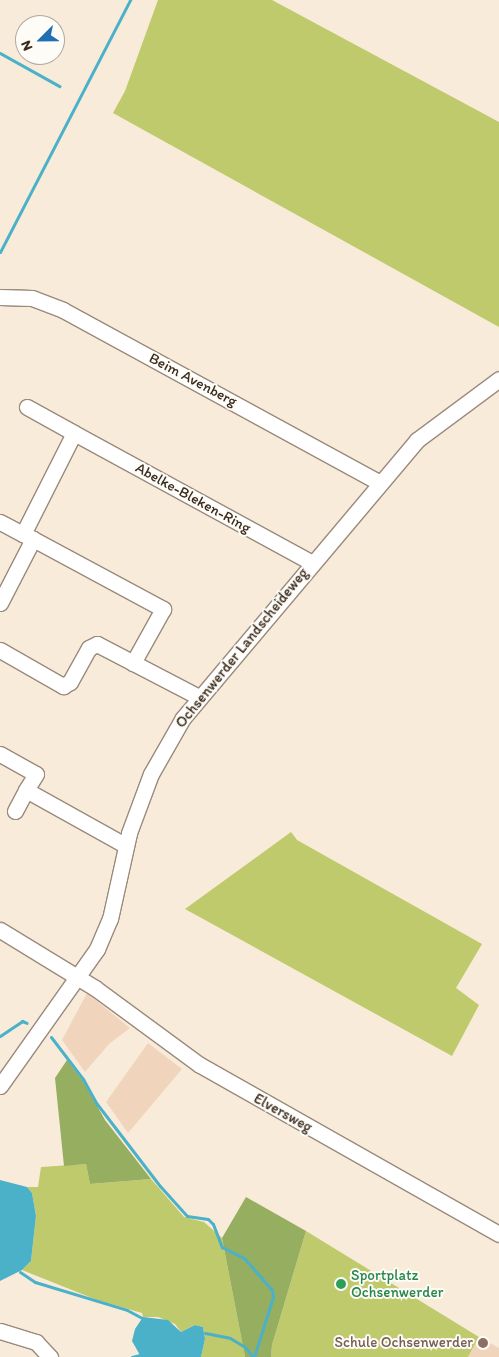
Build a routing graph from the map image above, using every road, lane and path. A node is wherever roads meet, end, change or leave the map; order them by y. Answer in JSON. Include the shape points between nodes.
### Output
{"nodes":[{"id":1,"x":0,"y":297,"type":"edge"},
{"id":2,"x":499,"y":379,"type":"edge"},
{"id":3,"x":26,"y":407,"type":"dead end"},
{"id":4,"x":74,"y":433,"type":"junction"},
{"id":5,"x":380,"y":483,"type":"junction"},
{"id":6,"x":0,"y":522,"type":"edge"},
{"id":7,"x":28,"y":536,"type":"junction"},
{"id":8,"x":312,"y":562,"type":"junction"},
{"id":9,"x":0,"y":603,"type":"edge"},
{"id":10,"x":0,"y":650,"type":"edge"},
{"id":11,"x":133,"y":663,"type":"junction"},
{"id":12,"x":199,"y":698,"type":"junction"},
{"id":13,"x":0,"y":754,"type":"edge"},
{"id":14,"x":26,"y":790,"type":"junction"},
{"id":15,"x":15,"y":811,"type":"dead end"},
{"id":16,"x":126,"y":845,"type":"junction"},
{"id":17,"x":0,"y":930,"type":"edge"},
{"id":18,"x":78,"y":977,"type":"junction"},
{"id":19,"x":0,"y":1086,"type":"edge"},
{"id":20,"x":499,"y":1234,"type":"edge"},
{"id":21,"x":0,"y":1331,"type":"edge"},
{"id":22,"x":50,"y":1357,"type":"edge"}],
"edges":[{"from":1,"to":5,"type":"street","name":"Beim Avenberg","via":[[32,298],[63,310]]},
{"from":2,"to":5,"type":"street","name":"Ochsenwerder Landscheideweg","via":[[417,440]]},
{"from":3,"to":4,"type":"street","name":"Abelke-Bleken-Ring"},
{"from":4,"to":7,"type":"street"},
{"from":4,"to":8,"type":"street","name":"Abelke-Bleken-Ring"},
{"from":5,"to":8,"type":"street","name":"Ochsenwerder Landscheideweg"},
{"from":6,"to":7,"type":"street"},
{"from":7,"to":9,"type":"street"},
{"from":7,"to":11,"type":"street","via":[[163,609]]},
{"from":8,"to":12,"type":"street","name":"Ochsenwerder Landscheideweg"},
{"from":10,"to":11,"type":"street","via":[[63,686],[70,682],[93,645]]},
{"from":11,"to":12,"type":"street"},
{"from":12,"to":16,"type":"street","name":"Ochsenwerder Landscheideweg","via":[[183,718],[151,774]]},
{"from":13,"to":14,"type":"street","via":[[36,774]]},
{"from":14,"to":15,"type":"street"},
{"from":14,"to":16,"type":"street"},
{"from":16,"to":18,"type":"street","name":"Ochsenwerder Landscheideweg","via":[[110,919],[97,950]]},
{"from":17,"to":18,"type":"street","name":"Elversweg"},
{"from":18,"to":19,"type":"street","name":"Ochsenwerder Landscheideweg"},
{"from":18,"to":20,"type":"street","name":"Elversweg","via":[[200,1065]]},
{"from":21,"to":22,"type":"street","via":[[36,1342]]}]}
